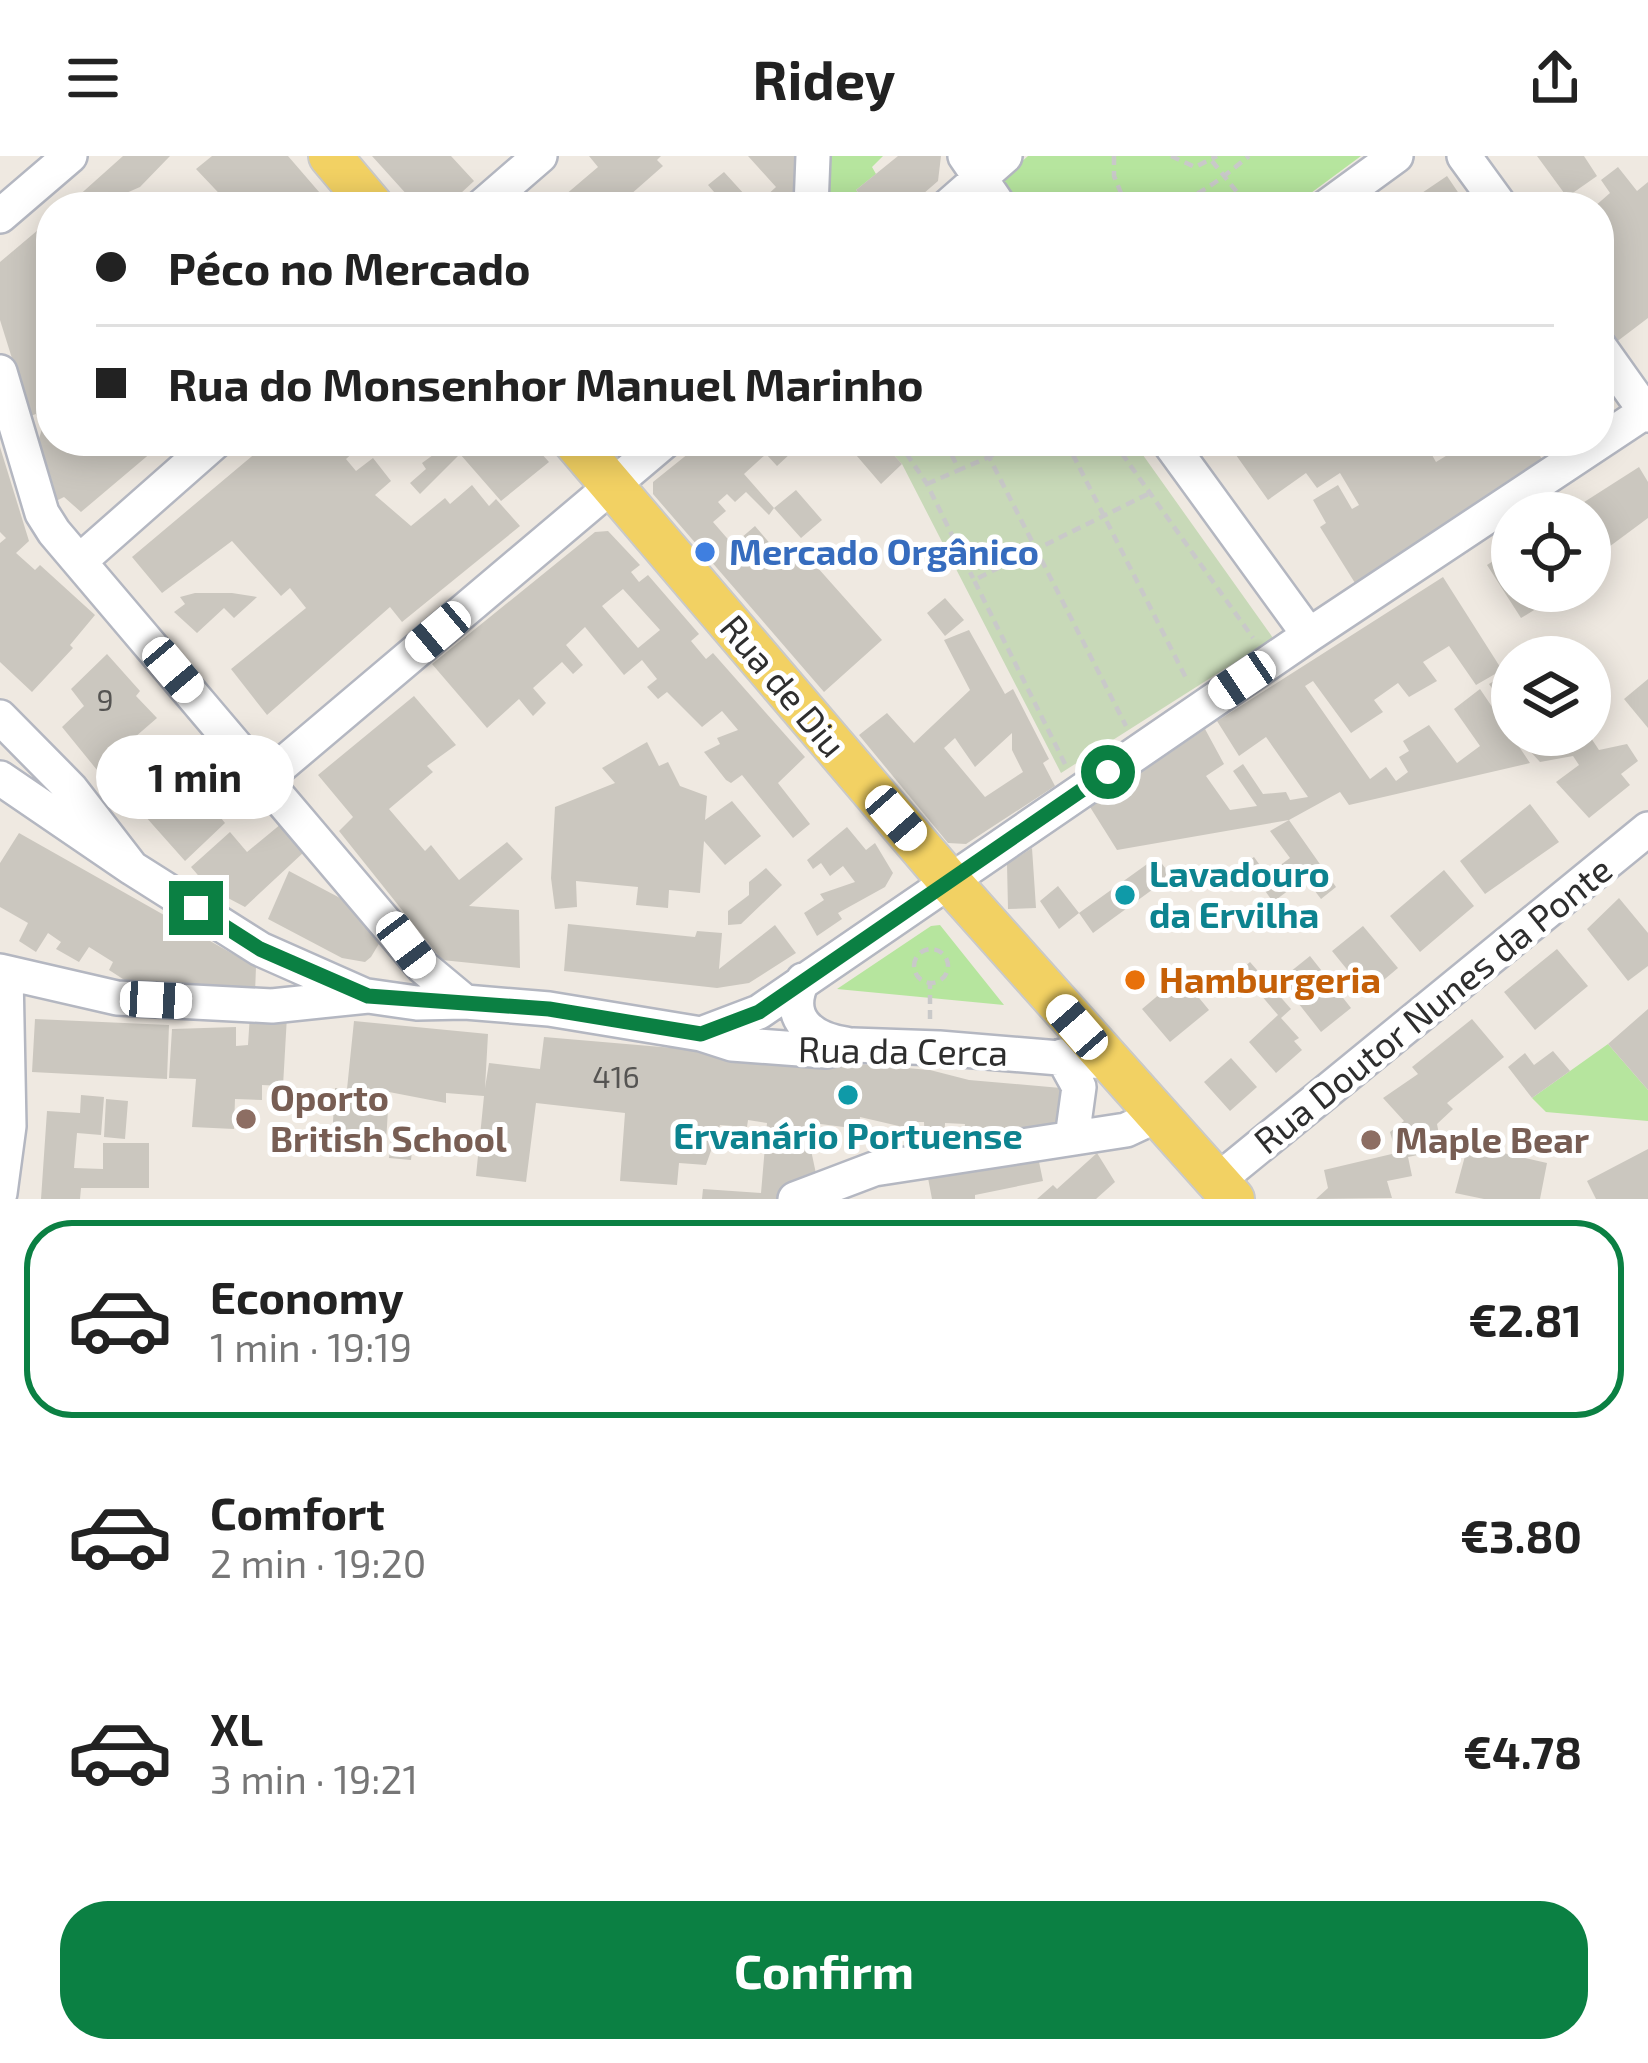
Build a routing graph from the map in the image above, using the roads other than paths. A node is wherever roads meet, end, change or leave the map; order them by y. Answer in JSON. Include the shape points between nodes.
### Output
{"nodes":[{"id":1,"x":70,"y":156,"type":"edge"},
{"id":2,"x":330,"y":156,"type":"edge"},
{"id":3,"x":540,"y":156,"type":"edge"},
{"id":4,"x":813,"y":156,"type":"edge"},
{"id":5,"x":1396,"y":156,"type":"edge"},
{"id":6,"x":1465,"y":156,"type":"edge"},
{"id":7,"x":360,"y":192,"type":"edge"},
{"id":8,"x":499,"y":192,"type":"edge"},
{"id":9,"x":812,"y":192,"type":"edge"},
{"id":10,"x":1347,"y":192,"type":"edge"},
{"id":11,"x":1490,"y":192,"type":"edge"},
{"id":12,"x":0,"y":215,"type":"edge"},
{"id":13,"x":1614,"y":367,"type":"edge"},
{"id":14,"x":0,"y":372,"type":"edge"},
{"id":15,"x":1647,"y":412,"type":"edge"},
{"id":16,"x":4,"y":414,"type":"edge"},
{"id":17,"x":1614,"y":434,"type":"edge"},
{"id":18,"x":199,"y":456,"type":"edge"},
{"id":19,"x":587,"y":456,"type":"edge"},
{"id":20,"x":646,"y":456,"type":"edge"},
{"id":21,"x":1179,"y":456,"type":"edge"},
{"id":22,"x":1580,"y":456,"type":"edge"},
{"id":23,"x":611,"y":484,"type":"junction"},
{"id":24,"x":81,"y":560,"type":"junction"},
{"id":25,"x":1309,"y":635,"type":"junction"},
{"id":26,"x":12,"y":728,"type":"edge"},
{"id":27,"x":0,"y":768,"type":"edge"},
{"id":28,"x":0,"y":778,"type":"edge"},
{"id":29,"x":266,"y":778,"type":"junction"},
{"id":30,"x":1648,"y":829,"type":"edge"},
{"id":31,"x":132,"y":868,"type":"junction"},
{"id":32,"x":950,"y":882,"type":"junction"},
{"id":33,"x":3,"y":972,"type":"edge"},
{"id":34,"x":803,"y":980,"type":"junction"},
{"id":35,"x":368,"y":996,"type":"junction"},
{"id":36,"x":465,"y":1002,"type":"junction"},
{"id":37,"x":701,"y":1034,"type":"junction"},
{"id":38,"x":853,"y":1045,"type":"junction"},
{"id":39,"x":1062,"y":1056,"type":"junction"},
{"id":40,"x":1107,"y":1062,"type":"junction"},
{"id":41,"x":1156,"y":1116,"type":"junction"},
{"id":42,"x":1072,"y":1138,"type":"junction"},
{"id":43,"x":1225,"y":1190,"type":"edge"},
{"id":44,"x":0,"y":1193,"type":"edge"},
{"id":45,"x":795,"y":1199,"type":"edge"}],
"edges":[{"from":1,"to":12,"type":"street"},
{"from":2,"to":7,"type":"main road"},
{"from":3,"to":8,"type":"street"},
{"from":4,"to":9,"type":"street"},
{"from":5,"to":10,"type":"street"},
{"from":6,"to":11,"type":"street"},
{"from":13,"to":15,"type":"street"},
{"from":14,"to":16,"type":"street"},
{"from":15,"to":17,"type":"street","name":"Rua da Cerca"},
{"from":16,"to":24,"type":"street","via":[[42,513]]},
{"from":18,"to":24,"type":"street"},
{"from":19,"to":23,"type":"main road","name":"Rua de Diu"},
{"from":20,"to":23,"type":"street"},
{"from":21,"to":25,"type":"street"},
{"from":22,"to":25,"type":"street","name":"Rua da Cerca"},
{"from":23,"to":29,"type":"street"},
{"from":23,"to":32,"type":"main road","name":"Rua de Diu"},
{"from":24,"to":29,"type":"street"},
{"from":25,"to":32,"type":"street","name":"Rua da Cerca","via":[[1133,736]]},
{"from":26,"to":27,"type":"street"},
{"from":26,"to":31,"type":"street"},
{"from":28,"to":31,"type":"street"},
{"from":29,"to":36,"type":"street","via":[[422,967]]},
{"from":30,"to":43,"type":"street","name":"Rua Doutor Nunes da Ponte"},
{"from":31,"to":35,"type":"street","via":[[260,949]]},
{"from":32,"to":34,"type":"street","name":"Rua da Cerca"},
{"from":32,"to":40,"type":"main road","name":"Rua de Diu"},
{"from":33,"to":35,"type":"street","name":"Rua da Cerca","via":[[117,998],[272,1006]]},
{"from":33,"to":44,"type":"street","via":[[9,1126]]},
{"from":34,"to":37,"type":"street","name":"Rua da Cerca","via":[[743,1021]]},
{"from":34,"to":38,"type":"street","via":[[800,1021],[824,1040]]},
{"from":35,"to":36,"type":"street","name":"Rua da Cerca"},
{"from":36,"to":37,"type":"street","name":"Rua da Cerca"},
{"from":37,"to":38,"type":"street","name":"Rua da Cerca","via":[[826,1051]]},
{"from":38,"to":39,"type":"street","name":"Rua da Cerca"},
{"from":39,"to":40,"type":"street","name":"Rua da Cerca"},
{"from":39,"to":42,"type":"street","via":[[1079,1087]]},
{"from":40,"to":41,"type":"main road","name":"Rua de Diu"},
{"from":41,"to":42,"type":"street"},
{"from":41,"to":43,"type":"main road","name":"Rua de Diu"},
{"from":42,"to":45,"type":"street","via":[[874,1169]]}]}
